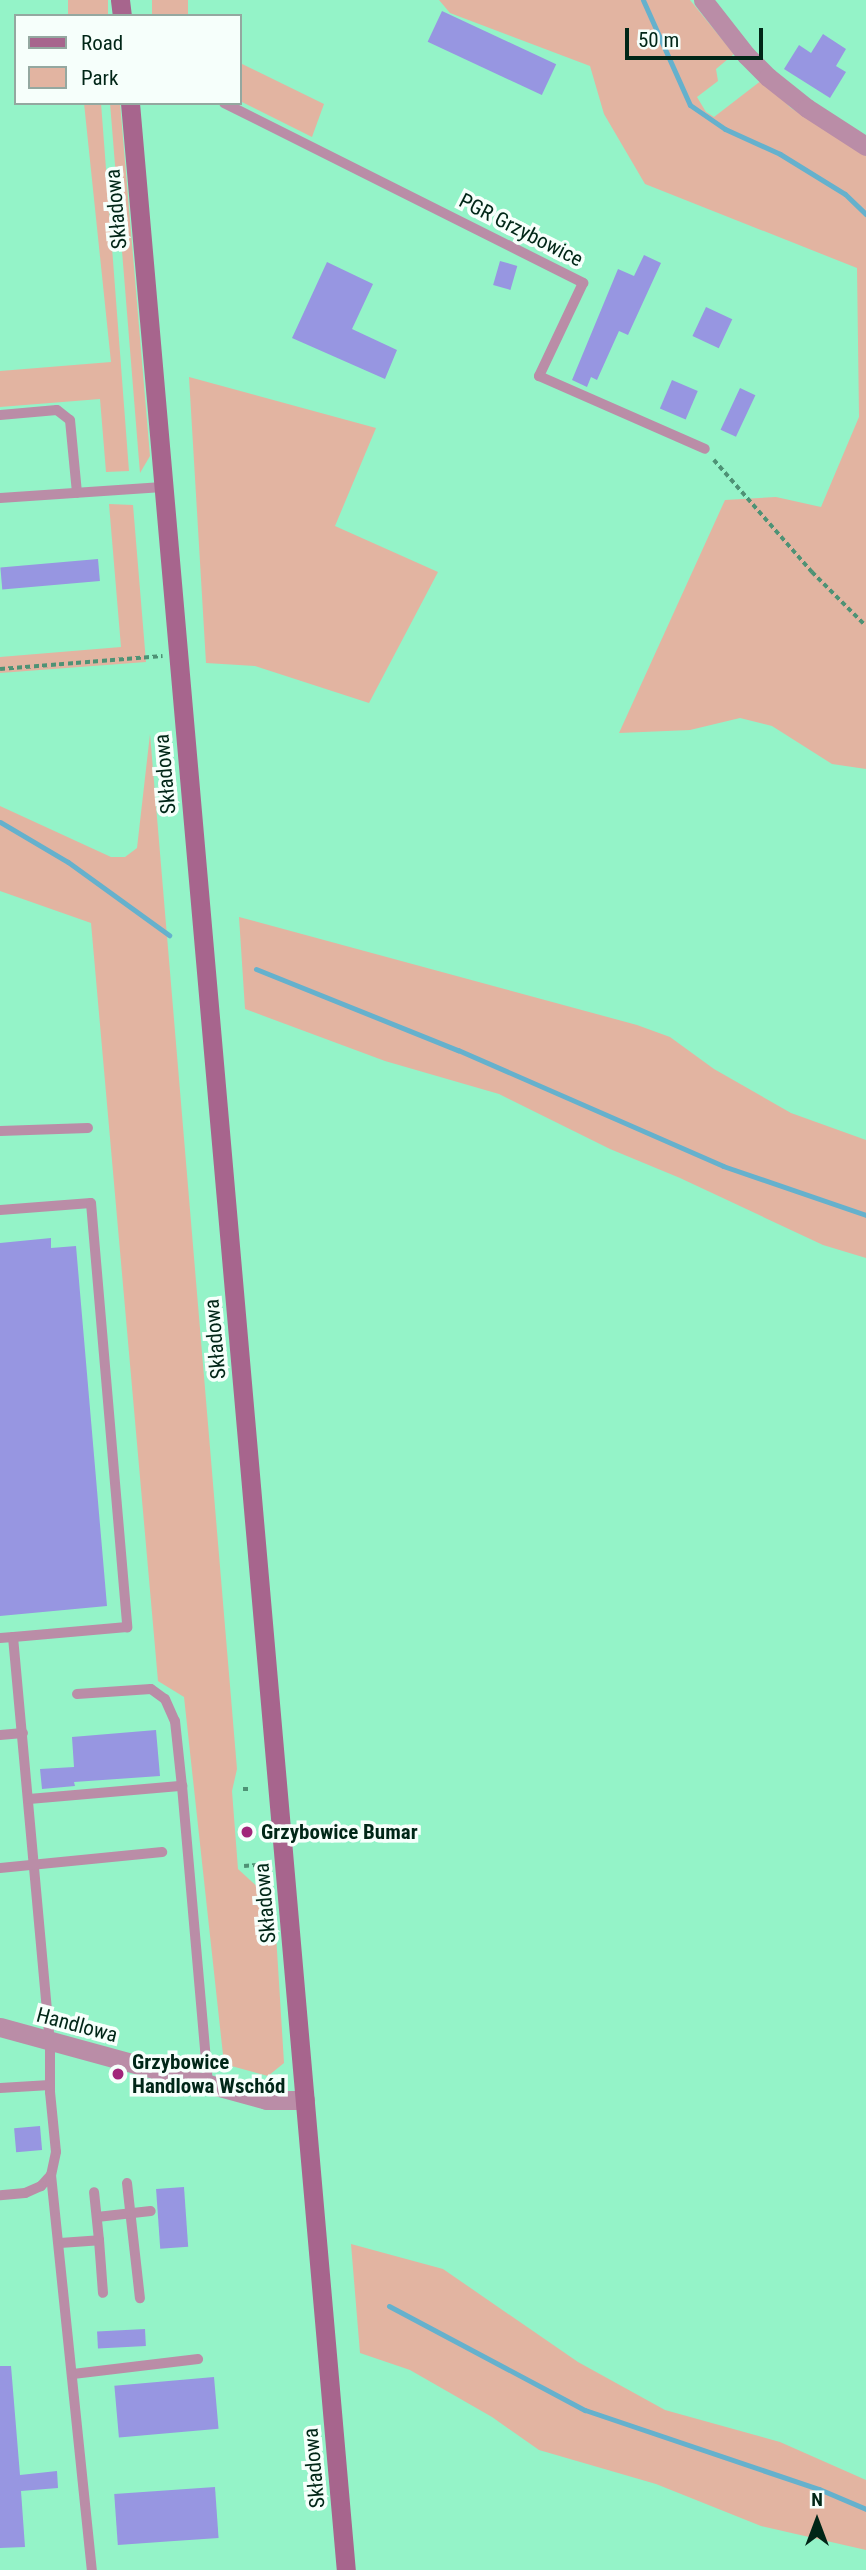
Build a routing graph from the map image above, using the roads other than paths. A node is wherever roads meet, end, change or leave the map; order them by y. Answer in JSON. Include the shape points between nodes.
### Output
{"nodes":[{"id":1,"x":704,"y":0,"type":"edge"},
{"id":2,"x":130,"y":105,"type":"edge"},
{"id":3,"x":228,"y":105,"type":"edge"},
{"id":4,"x":866,"y":146,"type":"edge"},
{"id":5,"x":0,"y":415,"type":"edge"},
{"id":6,"x":705,"y":449,"type":"road end"},
{"id":7,"x":163,"y":487,"type":"junction"},
{"id":8,"x":76,"y":493,"type":"junction"},
{"id":9,"x":0,"y":498,"type":"edge"},
{"id":10,"x":88,"y":1128,"type":"dead end"},
{"id":11,"x":0,"y":1131,"type":"edge"},
{"id":12,"x":0,"y":1210,"type":"edge"},
{"id":13,"x":13,"y":1637,"type":"junction"},
{"id":14,"x":0,"y":1638,"type":"edge"},
{"id":15,"x":77,"y":1694,"type":"dead end"},
{"id":16,"x":23,"y":1733,"type":"junction"},
{"id":17,"x":0,"y":1735,"type":"edge"},
{"id":18,"x":182,"y":1786,"type":"junction"},
{"id":19,"x":29,"y":1799,"type":"junction"},
{"id":20,"x":162,"y":1852,"type":"dead end"},
{"id":21,"x":34,"y":1865,"type":"junction"},
{"id":22,"x":0,"y":1868,"type":"edge"},
{"id":23,"x":0,"y":2027,"type":"edge"},
{"id":24,"x":50,"y":2041,"type":"junction"},
{"id":25,"x":208,"y":2084,"type":"junction"},
{"id":26,"x":50,"y":2085,"type":"junction"},
{"id":27,"x":0,"y":2088,"type":"edge"},
{"id":28,"x":305,"y":2100,"type":"junction"},
{"id":29,"x":51,"y":2175,"type":"junction"},
{"id":30,"x":127,"y":2183,"type":"dead end"},
{"id":31,"x":94,"y":2192,"type":"dead end"},
{"id":32,"x":0,"y":2195,"type":"edge"},
{"id":33,"x":151,"y":2211,"type":"dead end"},
{"id":34,"x":130,"y":2213,"type":"junction"},
{"id":35,"x":97,"y":2217,"type":"junction"},
{"id":36,"x":99,"y":2240,"type":"junction"},
{"id":37,"x":60,"y":2243,"type":"junction"},
{"id":38,"x":103,"y":2293,"type":"dead end"},
{"id":39,"x":140,"y":2298,"type":"dead end"},
{"id":40,"x":198,"y":2359,"type":"dead end"},
{"id":41,"x":73,"y":2374,"type":"junction"},
{"id":42,"x":92,"y":2570,"type":"edge"},
{"id":43,"x":346,"y":2570,"type":"edge"}],
"edges":[{"from":1,"to":4,"type":"street","via":[[768,77]]},
{"from":2,"to":7,"type":"main road","name":"Składowa"},
{"from":3,"to":6,"type":"lane","name":"PGR Grzybowice","via":[[583,283],[539,376]]},
{"from":5,"to":8,"type":"lane","via":[[57,410],[70,420]]},
{"from":7,"to":8,"type":"lane"},
{"from":7,"to":28,"type":"main road","name":"Składowa"},
{"from":8,"to":9,"type":"lane"},
{"from":10,"to":11,"type":"lane"},
{"from":12,"to":13,"type":"lane","via":[[91,1203],[127,1627]]},
{"from":13,"to":14,"type":"lane"},
{"from":13,"to":16,"type":"lane"},
{"from":15,"to":18,"type":"lane","via":[[151,1689],[165,1699],[175,1721]]},
{"from":16,"to":17,"type":"lane"},
{"from":16,"to":19,"type":"lane"},
{"from":18,"to":19,"type":"lane"},
{"from":18,"to":25,"type":"lane"},
{"from":19,"to":21,"type":"lane"},
{"from":20,"to":21,"type":"lane"},
{"from":21,"to":22,"type":"lane"},
{"from":21,"to":24,"type":"lane"},
{"from":23,"to":24,"type":"street","name":"Handlowa"},
{"from":24,"to":25,"type":"street","name":"Handlowa"},
{"from":24,"to":26,"type":"lane"},
{"from":25,"to":28,"type":"street","name":"Handlowa","via":[[266,2100]]},
{"from":26,"to":27,"type":"lane"},
{"from":26,"to":29,"type":"lane","via":[[56,2151]]},
{"from":28,"to":43,"type":"main road","name":"Składowa"},
{"from":29,"to":32,"type":"lane","via":[[25,2193]]},
{"from":29,"to":37,"type":"lane"},
{"from":30,"to":34,"type":"lane"},
{"from":31,"to":35,"type":"lane"},
{"from":33,"to":34,"type":"lane"},
{"from":34,"to":35,"type":"lane"},
{"from":34,"to":39,"type":"lane"},
{"from":35,"to":36,"type":"lane"},
{"from":36,"to":37,"type":"lane"},
{"from":36,"to":38,"type":"lane"},
{"from":37,"to":41,"type":"lane"},
{"from":40,"to":41,"type":"lane"},
{"from":41,"to":42,"type":"lane"}]}
